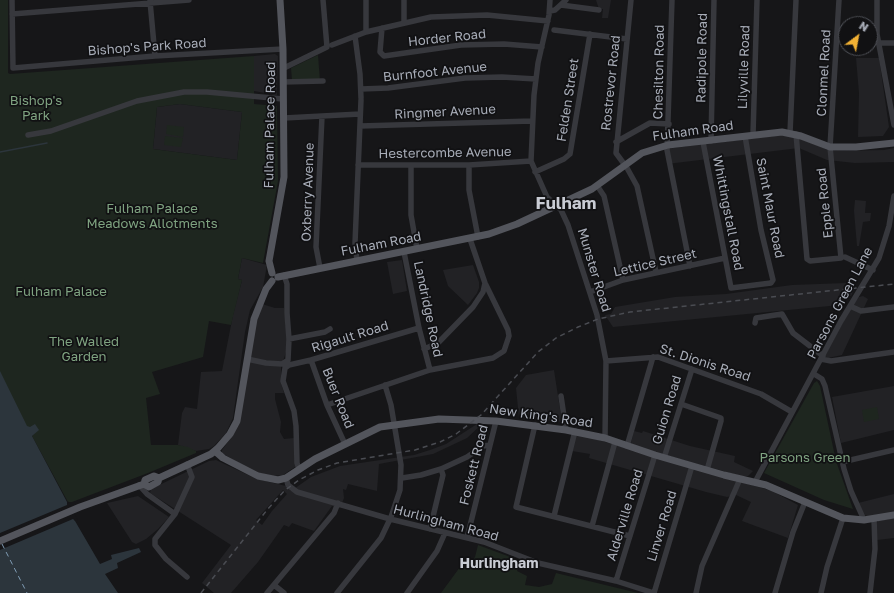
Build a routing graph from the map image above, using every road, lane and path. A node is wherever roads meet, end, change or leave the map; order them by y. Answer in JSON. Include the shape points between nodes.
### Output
{"nodes":[{"id":1,"x":12,"y":0,"type":"edge"},
{"id":2,"x":189,"y":0,"type":"edge"},
{"id":3,"x":280,"y":0,"type":"edge"},
{"id":4,"x":323,"y":0,"type":"edge"},
{"id":5,"x":366,"y":0,"type":"edge"},
{"id":6,"x":404,"y":0,"type":"edge"},
{"id":7,"x":550,"y":0,"type":"edge"},
{"id":8,"x":566,"y":0,"type":"edge"},
{"id":9,"x":631,"y":0,"type":"edge"},
{"id":10,"x":672,"y":0,"type":"edge"},
{"id":11,"x":714,"y":0,"type":"edge"},
{"id":12,"x":757,"y":0,"type":"edge"},
{"id":13,"x":796,"y":0,"type":"edge"},
{"id":14,"x":839,"y":0,"type":"edge"},
{"id":15,"x":877,"y":0,"type":"edge"},
{"id":16,"x":150,"y":2,"type":"edge"},
{"id":17,"x":561,"y":5,"type":"junction"},
{"id":18,"x":550,"y":10,"type":"junction"},
{"id":19,"x":599,"y":10,"type":"dead end"},
{"id":20,"x":12,"y":14,"type":"junction"},
{"id":21,"x":877,"y":16,"type":"edge"},
{"id":22,"x":548,"y":21,"type":"junction"},
{"id":23,"x":404,"y":22,"type":"junction"},
{"id":24,"x":382,"y":28,"type":"junction"},
{"id":25,"x":554,"y":30,"type":"dead end"},
{"id":26,"x":366,"y":32,"type":"junction"},
{"id":27,"x":590,"y":34,"type":"junction"},
{"id":28,"x":354,"y":36,"type":"junction"},
{"id":29,"x":627,"y":39,"type":"junction"},
{"id":30,"x":878,"y":43,"type":"joint"},
{"id":31,"x":894,"y":43,"type":"edge"},
{"id":32,"x":329,"y":46,"type":"junction"},
{"id":33,"x":542,"y":47,"type":"junction"},
{"id":34,"x":283,"y":49,"type":"junction"},
{"id":35,"x":155,"y":56,"type":"junction"},
{"id":36,"x":284,"y":68,"type":"junction"},
{"id":37,"x":536,"y":79,"type":"junction"},
{"id":38,"x":284,"y":82,"type":"junction"},
{"id":39,"x":322,"y":82,"type":"dead end"},
{"id":40,"x":361,"y":88,"type":"junction"},
{"id":41,"x":283,"y":99,"type":"junction"},
{"id":42,"x":360,"y":114,"type":"junction"},
{"id":43,"x":322,"y":116,"type":"junction"},
{"id":44,"x":284,"y":118,"type":"junction"},
{"id":45,"x":532,"y":120,"type":"junction"},
{"id":46,"x":669,"y":124,"type":"junction"},
{"id":47,"x":894,"y":125,"type":"edge"},
{"id":48,"x":360,"y":126,"type":"junction"},
{"id":49,"x":793,"y":133,"type":"junction"},
{"id":50,"x":28,"y":135,"type":"dead end"},
{"id":51,"x":753,"y":135,"type":"junction"},
{"id":52,"x":745,"y":136,"type":"junction"},
{"id":53,"x":711,"y":141,"type":"junction"},
{"id":54,"x":616,"y":142,"type":"junction"},
{"id":55,"x":703,"y":142,"type":"junction"},
{"id":56,"x":894,"y":143,"type":"edge"},
{"id":57,"x":668,"y":145,"type":"junction"},
{"id":58,"x":830,"y":147,"type":"junction"},
{"id":59,"x":532,"y":161,"type":"junction"},
{"id":60,"x":358,"y":165,"type":"junction"},
{"id":61,"x":625,"y":165,"type":"junction"},
{"id":62,"x":411,"y":166,"type":"junction"},
{"id":63,"x":469,"y":166,"type":"junction"},
{"id":64,"x":535,"y":172,"type":"junction"},
{"id":65,"x":598,"y":186,"type":"junction"},
{"id":66,"x":894,"y":196,"type":"edge"},
{"id":67,"x":556,"y":205,"type":"junction"},
{"id":68,"x":892,"y":215,"type":"edge"},
{"id":69,"x":478,"y":237,"type":"junction"},
{"id":70,"x":470,"y":239,"type":"junction"},
{"id":71,"x":417,"y":249,"type":"junction"},
{"id":72,"x":404,"y":252,"type":"junction"},
{"id":73,"x":843,"y":257,"type":"junction"},
{"id":74,"x":725,"y":258,"type":"junction"},
{"id":75,"x":357,"y":261,"type":"junction"},
{"id":76,"x":690,"y":266,"type":"junction"},
{"id":77,"x":320,"y":268,"type":"junction"},
{"id":78,"x":873,"y":270,"type":"junction"},
{"id":79,"x":656,"y":272,"type":"junction"},
{"id":80,"x":277,"y":276,"type":"junction"},
{"id":81,"x":623,"y":280,"type":"junction"},
{"id":82,"x":485,"y":283,"type":"junction"},
{"id":83,"x":732,"y":288,"type":"joint"},
{"id":84,"x":590,"y":292,"type":"junction"},
{"id":85,"x":850,"y":306,"type":"junction"},
{"id":86,"x":894,"y":307,"type":"edge"},
{"id":87,"x":755,"y":322,"type":"dead end"},
{"id":88,"x":419,"y":328,"type":"junction"},
{"id":89,"x":330,"y":329,"type":"dead end"},
{"id":90,"x":289,"y":339,"type":"junction"},
{"id":91,"x":424,"y":349,"type":"junction"},
{"id":92,"x":894,"y":352,"type":"edge"},
{"id":93,"x":653,"y":357,"type":"junction"},
{"id":94,"x":822,"y":358,"type":"junction"},
{"id":95,"x":247,"y":359,"type":"junction"},
{"id":96,"x":311,"y":360,"type":"junction"},
{"id":97,"x":606,"y":361,"type":"junction"},
{"id":98,"x":287,"y":363,"type":"junction"},
{"id":99,"x":692,"y":369,"type":"junction"},
{"id":100,"x":430,"y":370,"type":"junction"},
{"id":101,"x":814,"y":374,"type":"junction"},
{"id":102,"x":385,"y":385,"type":"junction"},
{"id":103,"x":561,"y":396,"type":"dead end"},
{"id":104,"x":327,"y":404,"type":"junction"},
{"id":105,"x":681,"y":404,"type":"junction"},
{"id":106,"x":792,"y":412,"type":"junction"},
{"id":107,"x":496,"y":421,"type":"junction"},
{"id":108,"x":394,"y":424,"type":"junction"},
{"id":109,"x":535,"y":425,"type":"junction"},
{"id":110,"x":566,"y":430,"type":"junction"},
{"id":111,"x":575,"y":431,"type":"junction"},
{"id":112,"x":605,"y":438,"type":"junction"},
{"id":113,"x":615,"y":442,"type":"junction"},
{"id":114,"x":345,"y":444,"type":"junction"},
{"id":115,"x":490,"y":445,"type":"junction"},
{"id":116,"x":627,"y":446,"type":"junction"},
{"id":117,"x":215,"y":451,"type":"junction"},
{"id":118,"x":894,"y":451,"type":"edge"},
{"id":119,"x":655,"y":455,"type":"junction"},
{"id":120,"x":664,"y":458,"type":"junction"},
{"id":121,"x":842,"y":462,"type":"junction"},
{"id":122,"x":187,"y":464,"type":"junction"},
{"id":123,"x":692,"y":466,"type":"junction"},
{"id":124,"x":299,"y":469,"type":"junction"},
{"id":125,"x":440,"y":469,"type":"junction"},
{"id":126,"x":707,"y":470,"type":"junction"},
{"id":127,"x":286,"y":478,"type":"junction"},
{"id":128,"x":402,"y":478,"type":"junction"},
{"id":129,"x":740,"y":479,"type":"junction"},
{"id":130,"x":754,"y":482,"type":"junction"},
{"id":131,"x":141,"y":485,"type":"junction"},
{"id":132,"x":805,"y":502,"type":"junction"},
{"id":133,"x":338,"y":503,"type":"junction"},
{"id":134,"x":175,"y":514,"type":"junction"},
{"id":135,"x":894,"y":515,"type":"edge"},
{"id":136,"x":554,"y":516,"type":"junction"},
{"id":137,"x":843,"y":518,"type":"junction"},
{"id":138,"x":874,"y":518,"type":"junction"},
{"id":139,"x":390,"y":519,"type":"junction"},
{"id":140,"x":864,"y":520,"type":"junction"},
{"id":141,"x":592,"y":526,"type":"junction"},
{"id":142,"x":430,"y":528,"type":"junction"},
{"id":143,"x":445,"y":532,"type":"junction"},
{"id":144,"x":630,"y":536,"type":"junction"},
{"id":145,"x":467,"y":538,"type":"junction"},
{"id":146,"x":0,"y":541,"type":"edge"},
{"id":147,"x":187,"y":577,"type":"dead end"},
{"id":148,"x":616,"y":581,"type":"junction"},
{"id":149,"x":274,"y":585,"type":"junction"},
{"id":150,"x":267,"y":593,"type":"edge"},
{"id":151,"x":284,"y":593,"type":"edge"},
{"id":152,"x":337,"y":593,"type":"edge"},
{"id":153,"x":407,"y":593,"type":"edge"},
{"id":154,"x":654,"y":593,"type":"edge"},
{"id":155,"x":696,"y":593,"type":"edge"},
{"id":156,"x":775,"y":593,"type":"edge"},
{"id":157,"x":821,"y":593,"type":"edge"},
{"id":158,"x":870,"y":593,"type":"edge"}],
"edges":[{"from":1,"to":20,"type":"street"},
{"from":2,"to":16,"type":"street"},
{"from":3,"to":34,"type":"main road","name":"Fulham Palace Road"},
{"from":4,"to":32,"type":"street"},
{"from":5,"to":26,"type":"street"},
{"from":6,"to":23,"type":"street"},
{"from":7,"to":18,"type":"street","name":"Munster Road"},
{"from":8,"to":17,"type":"street"},
{"from":9,"to":29,"type":"street","name":"Rostrevor Road"},
{"from":10,"to":46,"type":"street","name":"Chesilton Road"},
{"from":11,"to":53,"type":"street","name":"Radipole Road"},
{"from":12,"to":51,"type":"street","name":"Lilyville Road"},
{"from":13,"to":49,"type":"street"},
{"from":14,"to":58,"type":"street","name":"Clonmel Road"},
{"from":15,"to":21,"type":"street"},
{"from":16,"to":20,"type":"street"},
{"from":16,"to":35,"type":"street"},
{"from":17,"to":18,"type":"street","via":[[555,10]]},
{"from":17,"to":19,"type":"street"},
{"from":18,"to":22,"type":"street","name":"Munster Road"},
{"from":20,"to":35,"type":"street","name":"Bishop's Park Road","via":[[13,68]]},
{"from":22,"to":23,"type":"street","via":[[458,15]]},
{"from":22,"to":33,"type":"street","name":"Munster Road"},
{"from":23,"to":24,"type":"street"},
{"from":24,"to":26,"type":"street"},
{"from":24,"to":33,"type":"street","name":"Horder Road","via":[[380,52],[384,56],[474,44]]},
{"from":25,"to":27,"type":"street"},
{"from":26,"to":28,"type":"street"},
{"from":27,"to":29,"type":"street"},
{"from":27,"to":64,"type":"street","name":"Felden Street","via":[[570,154]]},
{"from":28,"to":32,"type":"street"},
{"from":28,"to":40,"type":"street"},
{"from":29,"to":54,"type":"street","name":"Rostrevor Road"},
{"from":30,"to":31,"type":"street"},
{"from":30,"to":47,"type":"street"},
{"from":32,"to":36,"type":"street"},
{"from":33,"to":37,"type":"street","name":"Munster Road"},
{"from":34,"to":35,"type":"street","name":"Bishop's Park Road"},
{"from":34,"to":36,"type":"main road","name":"Fulham Palace Road"},
{"from":36,"to":38,"type":"main road","name":"Fulham Palace Road"},
{"from":37,"to":40,"type":"street","name":"Burnfoot Avenue","via":[[471,77],[388,88]]},
{"from":37,"to":45,"type":"street","name":"Munster Road"},
{"from":38,"to":39,"type":"street"},
{"from":38,"to":41,"type":"main road","name":"Fulham Palace Road"},
{"from":40,"to":42,"type":"street"},
{"from":41,"to":44,"type":"main road","name":"Fulham Palace Road"},
{"from":41,"to":50,"type":"street","via":[[184,92],[137,101],[50,131]]},
{"from":42,"to":43,"type":"street"},
{"from":42,"to":48,"type":"street"},
{"from":43,"to":44,"type":"street"},
{"from":43,"to":77,"type":"street","name":"Oxberry Avenue","via":[[316,245]]},
{"from":44,"to":80,"type":"main road","name":"Fulham Palace Road","via":[[284,177],[269,261]]},
{"from":45,"to":48,"type":"street","name":"Ringmer Avenue"},
{"from":45,"to":59,"type":"street","name":"Munster Road"},
{"from":46,"to":54,"type":"street","via":[[650,123]]},
{"from":46,"to":57,"type":"street","name":"Chesilton Road"},
{"from":48,"to":60,"type":"street"},
{"from":49,"to":51,"type":"main road","name":"Fulham Road"},
{"from":49,"to":58,"type":"main road","name":"Fulham Road"},
{"from":49,"to":73,"type":"street","via":[[807,259],[810,261]]},
{"from":51,"to":52,"type":"main road","name":"Fulham Road"},
{"from":52,"to":53,"type":"main road","name":"Fulham Road"},
{"from":52,"to":83,"type":"street","name":"Saint Maur Road","via":[[761,230],[773,280],[771,283]]},
{"from":53,"to":55,"type":"main road","name":"Fulham Road"},
{"from":54,"to":61,"type":"street","name":"Rostrevor Road","via":[[616,153]]},
{"from":55,"to":57,"type":"main road","name":"Fulham Road"},
{"from":55,"to":74,"type":"street","name":"Whittingstall Road"},
{"from":56,"to":58,"type":"main road","name":"Fulham Road"},
{"from":57,"to":61,"type":"main road","name":"Fulham Road","via":[[647,151]]},
{"from":57,"to":76,"type":"street","name":"Chesilton Road","via":[[669,164]]},
{"from":58,"to":73,"type":"street","name":"Epple Road"},
{"from":59,"to":63,"type":"street","name":"Hestercombe Avenue"},
{"from":59,"to":64,"type":"street","name":"Munster Road"},
{"from":60,"to":62,"type":"street","name":"Hestercombe Avenue"},
{"from":60,"to":75,"type":"street","via":[[355,243]]},
{"from":61,"to":65,"type":"main road","name":"Fulham Road"},
{"from":61,"to":79,"type":"street","name":"Rostrevor Road","via":[[637,186]]},
{"from":62,"to":63,"type":"street","name":"Hestercombe Avenue"},
{"from":62,"to":71,"type":"street","via":[[411,215]]},
{"from":63,"to":69,"type":"street","via":[[469,190]]},
{"from":64,"to":67,"type":"street","name":"Munster Road","via":[[547,197]]},
{"from":65,"to":67,"type":"main road","name":"Fulham Road"},
{"from":65,"to":81,"type":"street","via":[[604,196]]},
{"from":66,"to":68,"type":"street","name":"Parsons Green Lane"},
{"from":67,"to":69,"type":"main road","name":"Fulham Road","via":[[512,226]]},
{"from":67,"to":84,"type":"street","name":"Munster Road","via":[[571,231]]},
{"from":68,"to":78,"type":"street","name":"Parsons Green Lane"},
{"from":69,"to":70,"type":"main road","name":"Fulham Road"},
{"from":70,"to":71,"type":"main road","name":"Fulham Road"},
{"from":70,"to":82,"type":"street"},
{"from":71,"to":72,"type":"main road","name":"Fulham Road"},
{"from":72,"to":75,"type":"main road","name":"Fulham Road"},
{"from":72,"to":88,"type":"street","name":"Landridge Road"},
{"from":73,"to":78,"type":"street"},
{"from":74,"to":76,"type":"street","name":"Lettice Street"},
{"from":74,"to":83,"type":"street","name":"Whittingstall Road"},
{"from":75,"to":77,"type":"main road","name":"Fulham Road"},
{"from":76,"to":79,"type":"street","name":"Lettice Street"},
{"from":77,"to":80,"type":"main road","name":"Fulham Road"},
{"from":78,"to":85,"type":"street","name":"Parsons Green Lane"},
{"from":79,"to":81,"type":"street","name":"Lettice Street"},
{"from":80,"to":90,"type":"street","via":[[287,284]]},
{"from":80,"to":95,"type":"main road","via":[[266,289],[257,307]]},
{"from":81,"to":84,"type":"street","name":"Lettice Street"},
{"from":82,"to":91,"type":"street","via":[[483,292],[473,307],[438,343]]},
{"from":82,"to":100,"type":"street","via":[[508,330],[504,350],[493,358]]},
{"from":84,"to":97,"type":"street","name":"Munster Road"},
{"from":85,"to":86,"type":"street","via":[[861,311]]},
{"from":85,"to":94,"type":"street","name":"Parsons Green Lane"},
{"from":87,"to":94,"type":"street","via":[[756,318],[782,314],[793,333]]},
{"from":88,"to":91,"type":"street","name":"Landridge Road"},
{"from":88,"to":96,"type":"street","name":"Rigault Road"},
{"from":89,"to":90,"type":"street","via":[[318,334]]},
{"from":90,"to":98,"type":"street"},
{"from":91,"to":100,"type":"street","name":"Landridge Road"},
{"from":92,"to":94,"type":"street","via":[[831,362]]},
{"from":93,"to":97,"type":"street","name":"St. Dionis Road"},
{"from":93,"to":99,"type":"street","name":"St. Dionis Road"},
{"from":93,"to":116,"type":"street"},
{"from":94,"to":101,"type":"street","name":"Parsons Green Lane"},
{"from":95,"to":98,"type":"street","name":"Rigault Road","via":[[266,363]]},
{"from":95,"to":117,"type":"main road","via":[[237,421],[230,434]]},
{"from":96,"to":98,"type":"street","name":"Rigault Road"},
{"from":96,"to":104,"type":"street","name":"Buer Road"},
{"from":97,"to":112,"type":"street","name":"Munster Road"},
{"from":98,"to":124,"type":"street","via":[[283,381],[294,411]]},
{"from":99,"to":105,"type":"street","name":"Guion Road"},
{"from":99,"to":106,"type":"street","name":"St. Dionis Road","via":[[761,394]]},
{"from":100,"to":102,"type":"street"},
{"from":101,"to":106,"type":"street"},
{"from":101,"to":121,"type":"street","via":[[822,379],[825,386]]},
{"from":102,"to":104,"type":"street"},
{"from":102,"to":108,"type":"street"},
{"from":103,"to":110,"type":"street"},
{"from":104,"to":114,"type":"street","name":"Buer Road"},
{"from":105,"to":120,"type":"street","name":"Guion Road"},
{"from":105,"to":126,"type":"street","via":[[721,418]]},
{"from":106,"to":130,"type":"street"},
{"from":107,"to":108,"type":"main road","name":"New King's Road","via":[[439,419]]},
{"from":107,"to":109,"type":"main road","name":"New King's Road"},
{"from":107,"to":115,"type":"street","name":"Foskett Road"},
{"from":108,"to":114,"type":"main road","name":"New King's Road","via":[[374,429]]},
{"from":108,"to":128,"type":"street"},
{"from":109,"to":110,"type":"main road","name":"New King's Road"},
{"from":109,"to":136,"type":"street","via":[[516,507]]},
{"from":110,"to":111,"type":"main road","name":"New King's Road"},
{"from":111,"to":112,"type":"main road","name":"New King's Road"},
{"from":111,"to":136,"type":"street"},
{"from":112,"to":113,"type":"main road","name":"New King's Road"},
{"from":113,"to":116,"type":"main road","name":"New King's Road"},
{"from":113,"to":141,"type":"street"},
{"from":114,"to":124,"type":"main road","name":"New King's Road"},
{"from":115,"to":125,"type":"street","via":[[483,446],[467,457]]},
{"from":115,"to":145,"type":"street","name":"Foskett Road"},
{"from":116,"to":119,"type":"main road","name":"New King's Road"},
{"from":117,"to":122,"type":"main road"},
{"from":117,"to":127,"type":"main road","via":[[223,458],[258,476],[278,480]]},
{"from":118,"to":121,"type":"street"},
{"from":119,"to":120,"type":"main road","name":"New King's Road"},
{"from":119,"to":144,"type":"street","name":"Alderville Road"},
{"from":120,"to":123,"type":"main road","name":"New King's Road"},
{"from":121,"to":140,"type":"street"},
{"from":122,"to":131,"type":"main road","via":[[159,478],[158,482],[149,486]]},
{"from":122,"to":134,"type":"street","via":[[192,477]]},
{"from":123,"to":126,"type":"main road","name":"New King's Road"},
{"from":123,"to":154,"type":"street","name":"Linver Road"},
{"from":124,"to":127,"type":"main road","name":"New King's Road"},
{"from":125,"to":128,"type":"street"},
{"from":125,"to":142,"type":"street","via":[[443,475]]},
{"from":126,"to":129,"type":"main road","name":"New King's Road"},
{"from":127,"to":133,"type":"street","name":"Hurlingham Road","via":[[288,485],[297,492]]},
{"from":128,"to":139,"type":"street"},
{"from":129,"to":130,"type":"main road","name":"New King's Road"},
{"from":129,"to":155,"type":"street","via":[[702,566]]},
{"from":130,"to":132,"type":"main road","name":"New King's Road"},
{"from":131,"to":134,"type":"street","via":[[147,494]]},
{"from":131,"to":146,"type":"main road","via":[[75,509]]},
{"from":132,"to":137,"type":"main road","name":"New King's Road"},
{"from":132,"to":156,"type":"street","via":[[793,532]]},
{"from":133,"to":139,"type":"street","name":"Hurlingham Road"},
{"from":133,"to":149,"type":"street","via":[[334,513]]},
{"from":134,"to":147,"type":"street","via":[[155,542],[156,548]]},
{"from":135,"to":138,"type":"main road","name":"New King's Road"},
{"from":136,"to":141,"type":"street"},
{"from":137,"to":140,"type":"main road","name":"New King's Road"},
{"from":137,"to":157,"type":"street"},
{"from":138,"to":140,"type":"main road","name":"New King's Road"},
{"from":138,"to":158,"type":"street","via":[[875,549]]},
{"from":139,"to":142,"type":"street","name":"Hurlingham Road"},
{"from":139,"to":152,"type":"street","via":[[381,538]]},
{"from":141,"to":144,"type":"street"},
{"from":142,"to":143,"type":"street","name":"Hurlingham Road"},
{"from":143,"to":145,"type":"street","name":"Hurlingham Road"},
{"from":143,"to":153,"type":"street","via":[[437,551]]},
{"from":144,"to":148,"type":"street","name":"Alderville Road"},
{"from":145,"to":148,"type":"street","name":"Hurlingham Road","via":[[538,563]]},
{"from":148,"to":154,"type":"street","name":"Hurlingham Road"},
{"from":149,"to":150,"type":"street"},
{"from":149,"to":151,"type":"street"}]}
